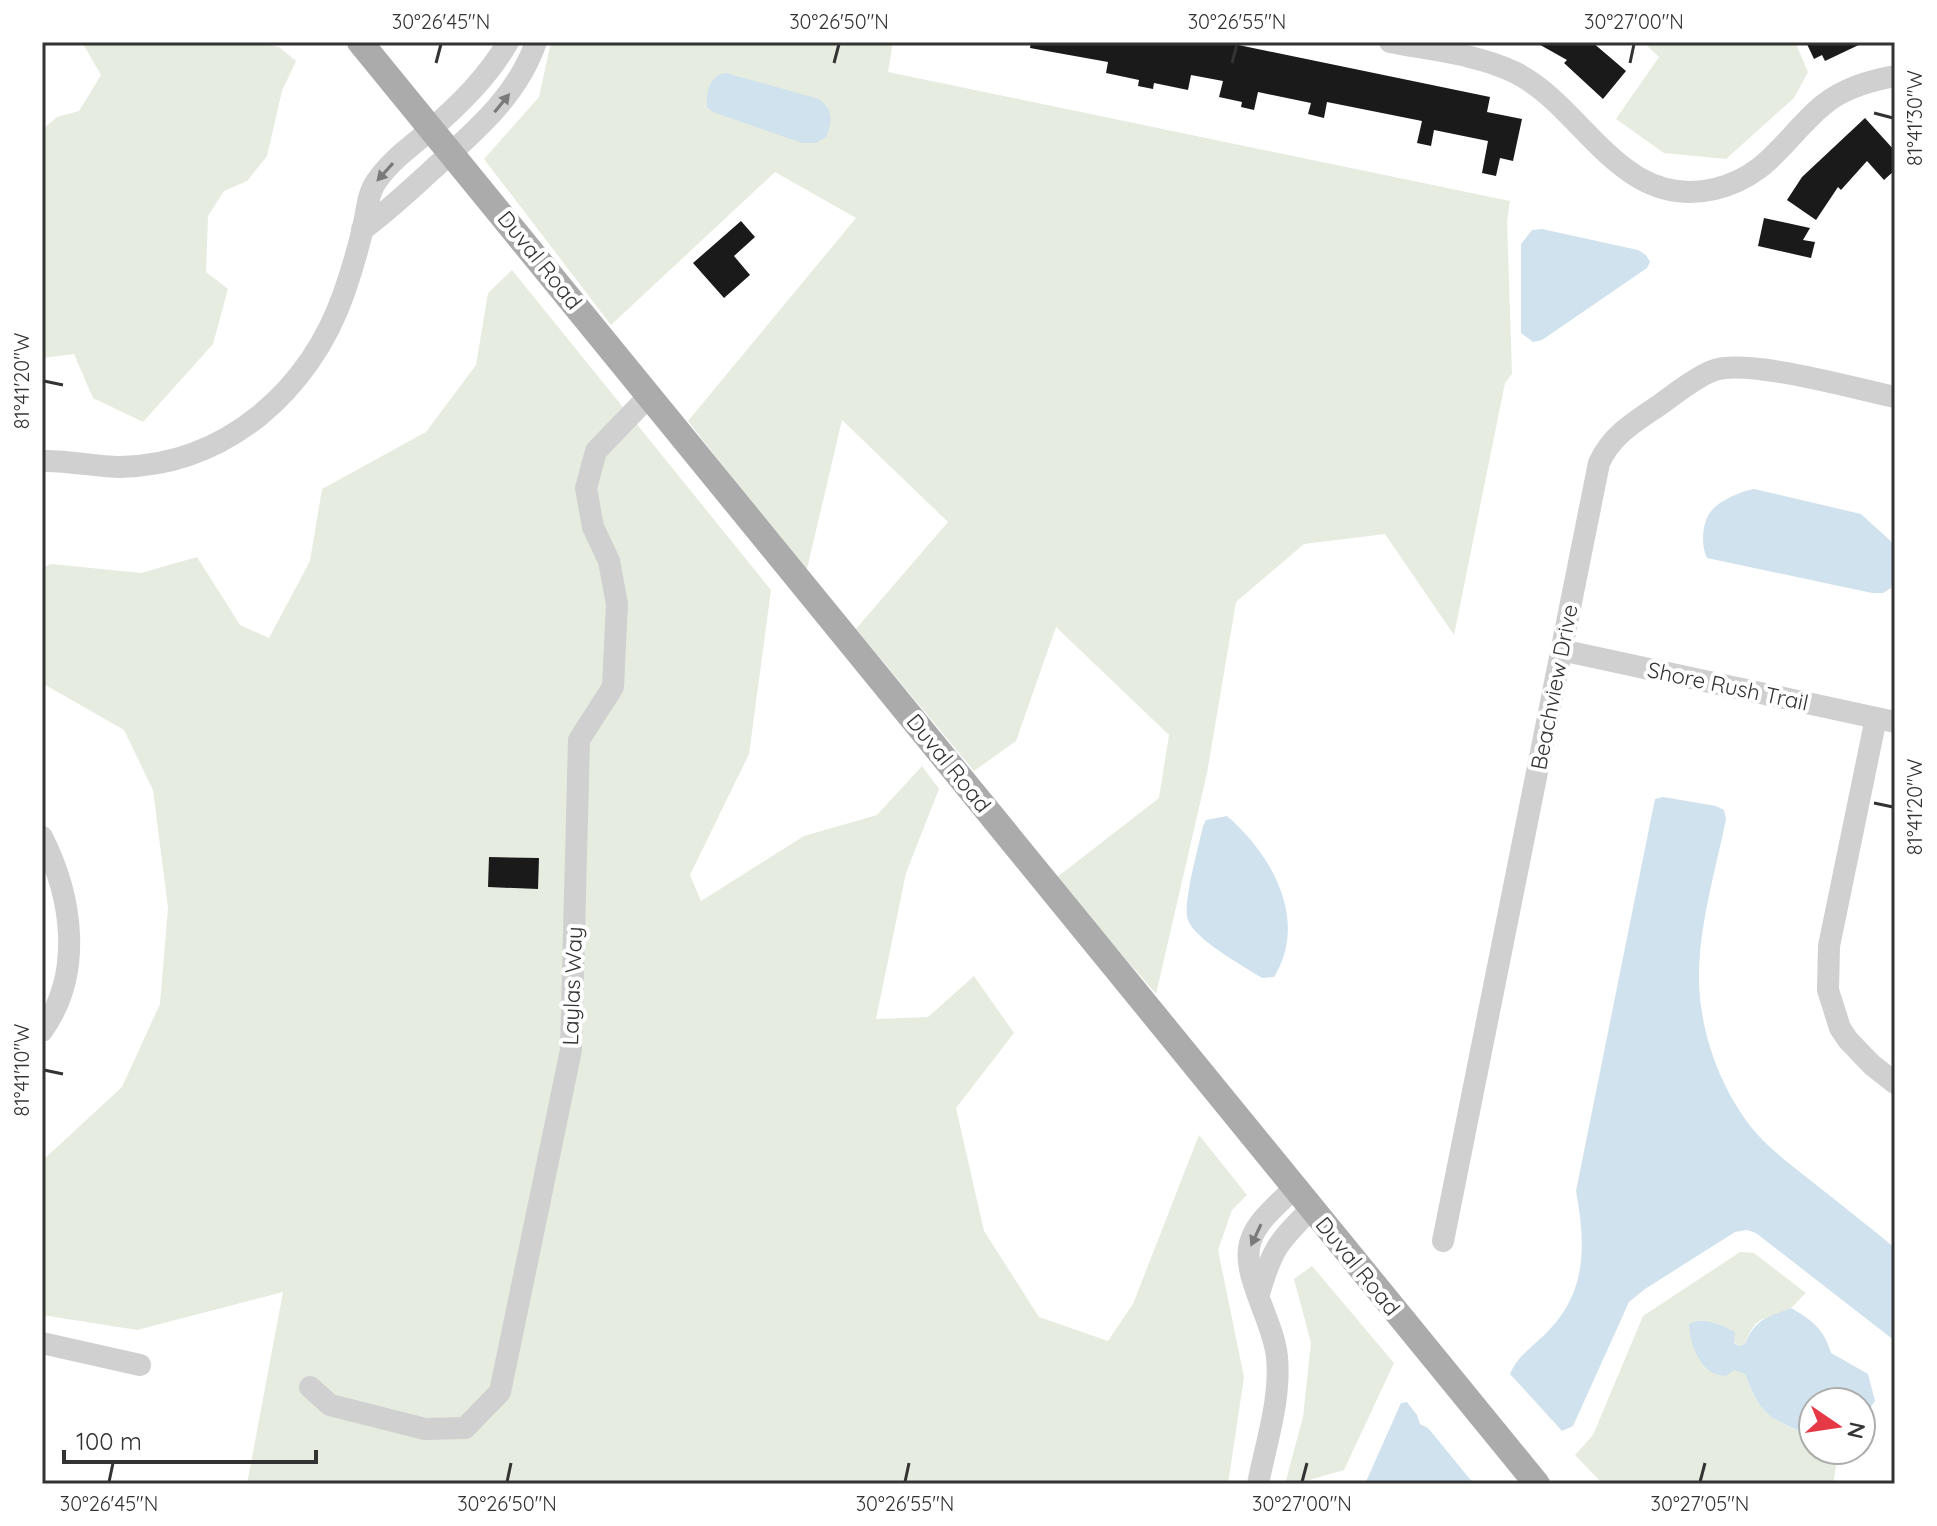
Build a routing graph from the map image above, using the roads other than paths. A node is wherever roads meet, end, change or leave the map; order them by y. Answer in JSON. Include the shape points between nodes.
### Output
{"nodes":[{"id":1,"x":360,"y":42,"type":"edge"},
{"id":2,"x":508,"y":42,"type":"edge"},
{"id":3,"x":536,"y":42,"type":"edge"},
{"id":4,"x":1390,"y":42,"type":"edge"},
{"id":5,"x":1895,"y":76,"type":"edge"},
{"id":6,"x":431,"y":129,"type":"junction"},
{"id":7,"x":452,"y":152,"type":"junction"},
{"id":8,"x":362,"y":230,"type":"junction"},
{"id":9,"x":649,"y":396,"type":"junction"},
{"id":10,"x":1895,"y":397,"type":"edge"},
{"id":11,"x":42,"y":461,"type":"edge"},
{"id":12,"x":1561,"y":650,"type":"junction"},
{"id":13,"x":1886,"y":720,"type":"edge"},
{"id":14,"x":42,"y":837,"type":"edge"},
{"id":15,"x":42,"y":1031,"type":"edge"},
{"id":16,"x":1895,"y":1083,"type":"edge"},
{"id":17,"x":1302,"y":1199,"type":"junction"},
{"id":18,"x":1443,"y":1241,"type":"dead end"},
{"id":19,"x":42,"y":1343,"type":"edge"},
{"id":20,"x":140,"y":1365,"type":"dead end"},
{"id":21,"x":310,"y":1387,"type":"dead end"},
{"id":22,"x":1258,"y":1484,"type":"edge"},
{"id":23,"x":1537,"y":1484,"type":"edge"}],
"edges":[{"from":1,"to":6,"type":"main road","name":"Duval Road"},
{"from":2,"to":6,"type":"street","via":[[476,87]]},
{"from":7,"to":3,"type":"street","one_way":true,"via":[[514,88]]},
{"from":4,"to":5,"type":"street","via":[[1513,71],[1617,163],[1662,187],[1687,191],[1723,186],[1758,171],[1823,105],[1871,80]]},
{"from":6,"to":7,"type":"main road","name":"Duval Road"},
{"from":6,"to":8,"type":"street","one_way":true,"via":[[373,185]]},
{"from":7,"to":8,"type":"street","via":[[397,205]]},
{"from":7,"to":9,"type":"main road","name":"Duval Road"},
{"from":8,"to":11,"type":"street","via":[[330,327],[295,383],[256,420],[203,449],[167,461],[122,467]]},
{"from":9,"to":17,"type":"main road","name":"Duval Road"},
{"from":9,"to":21,"type":"street","name":"Laylas Way","via":[[596,451],[586,488],[617,604],[613,687],[579,740],[571,1050],[500,1392],[465,1428],[425,1429],[330,1405]]},
{"from":10,"to":12,"type":"street","name":"Beachview Drive","via":[[1730,366],[1711,371],[1623,430],[1607,445],[1599,463]]},
{"from":12,"to":13,"type":"street","name":"Shore Rush Trail"},
{"from":12,"to":18,"type":"street","name":"Beachview Drive"},
{"from":13,"to":16,"type":"street","via":[[1829,946],[1828,990],[1848,1040]]},
{"from":14,"to":15,"type":"street","via":[[61,882],[70,949],[61,996]]},
{"from":17,"to":22,"type":"street","via":[[1263,1220],[1251,1239],[1248,1262],[1273,1330],[1278,1380]]},
{"from":17,"to":23,"type":"main road","name":"Duval Road"},
{"from":19,"to":20,"type":"street"}]}
